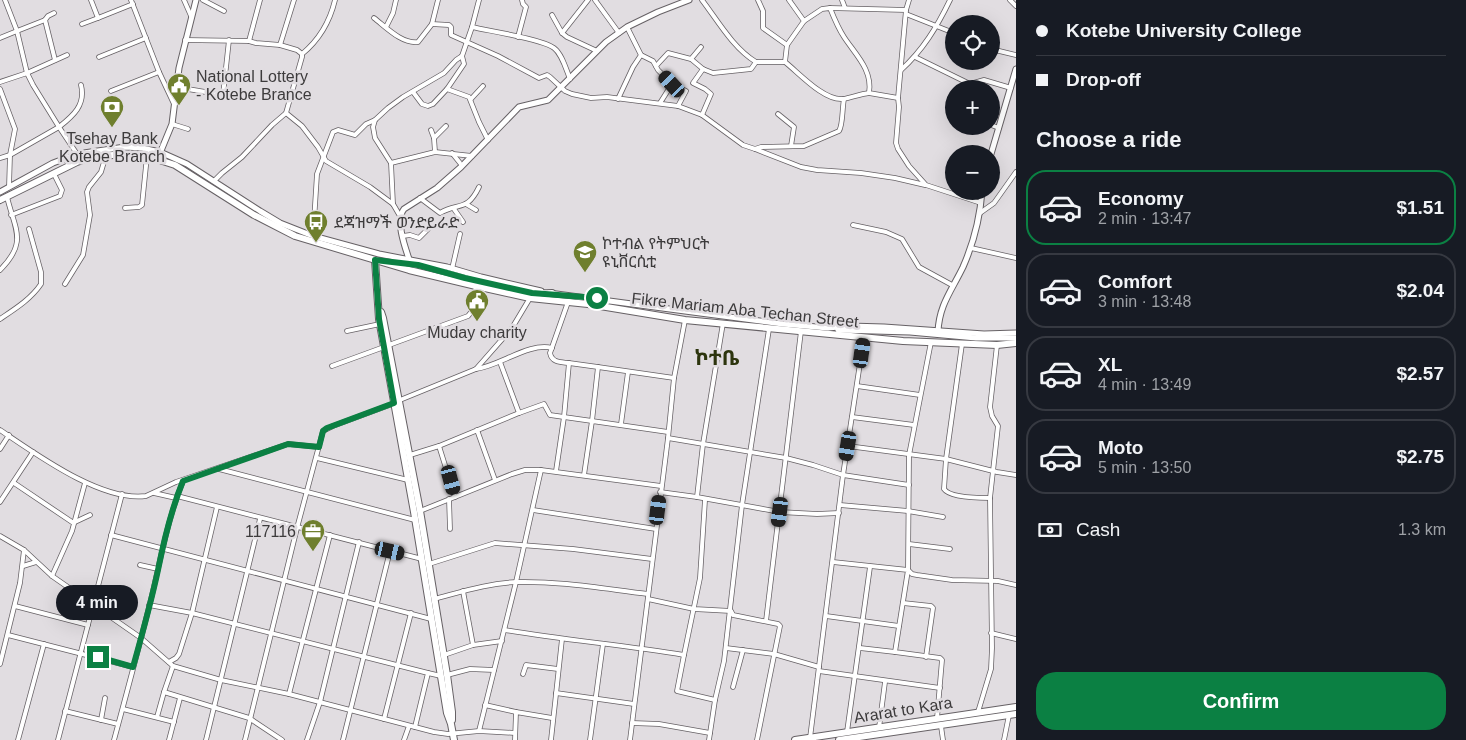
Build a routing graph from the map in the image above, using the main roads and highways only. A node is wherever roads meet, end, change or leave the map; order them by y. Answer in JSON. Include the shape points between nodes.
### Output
{"nodes":[{"id":1,"x":0,"y":200,"type":"edge"},
{"id":2,"x":378,"y":261,"type":"junction"},
{"id":3,"x":552,"y":293,"type":"road end"},
{"id":4,"x":379,"y":307,"type":"junction"},
{"id":5,"x":837,"y":328,"type":"road end"},
{"id":6,"x":828,"y":334,"type":"junction"},
{"id":7,"x":1016,"y":343,"type":"edge"},
{"id":8,"x":386,"y":346,"type":"junction"},
{"id":9,"x":397,"y":402,"type":"junction"},
{"id":10,"x":444,"y":676,"type":"junction"},
{"id":11,"x":1016,"y":707,"type":"edge"},
{"id":12,"x":1012,"y":715,"type":"edge"},
{"id":13,"x":878,"y":734,"type":"edge"},
{"id":14,"x":453,"y":737,"type":"edge"},
{"id":15,"x":795,"y":740,"type":"edge"},
{"id":16,"x":839,"y":740,"type":"edge"}],
"edges":[{"from":1,"to":2,"type":"main road","name":"Fikre Mariam Aba Techan Street","via":[[77,162],[124,154],[159,155],[268,223]]},
{"from":2,"to":3,"type":"main road","via":[[418,265],[532,293]]},
{"from":2,"to":4,"type":"main road"},
{"from":2,"to":6,"type":"main road","name":"Fikre Mariam Aba Techan Street","via":[[530,298],[685,320]]},
{"from":4,"to":8,"type":"main road"},
{"from":4,"to":8,"type":"main road","via":[[384,318]]},
{"from":5,"to":6,"type":"main road"},
{"from":6,"to":7,"type":"main road","name":"Fikre Mariam Aba Techan Street","via":[[962,344]]},
{"from":8,"to":9,"type":"main road"},
{"from":9,"to":10,"type":"main road","via":[[431,619]]},
{"from":9,"to":10,"type":"main road","via":[[420,511],[444,655]]},
{"from":10,"to":14,"type":"main road"},
{"from":11,"to":13,"type":"main road","name":"Ararat to Kara","via":[[937,718]]},
{"from":12,"to":13,"type":"main road","name":"Ararat to Kara"},
{"from":13,"to":15,"type":"main road","name":"Ararat to Kara","via":[[848,732]]},
{"from":13,"to":16,"type":"main road","name":"Ararat to Kara"}]}
